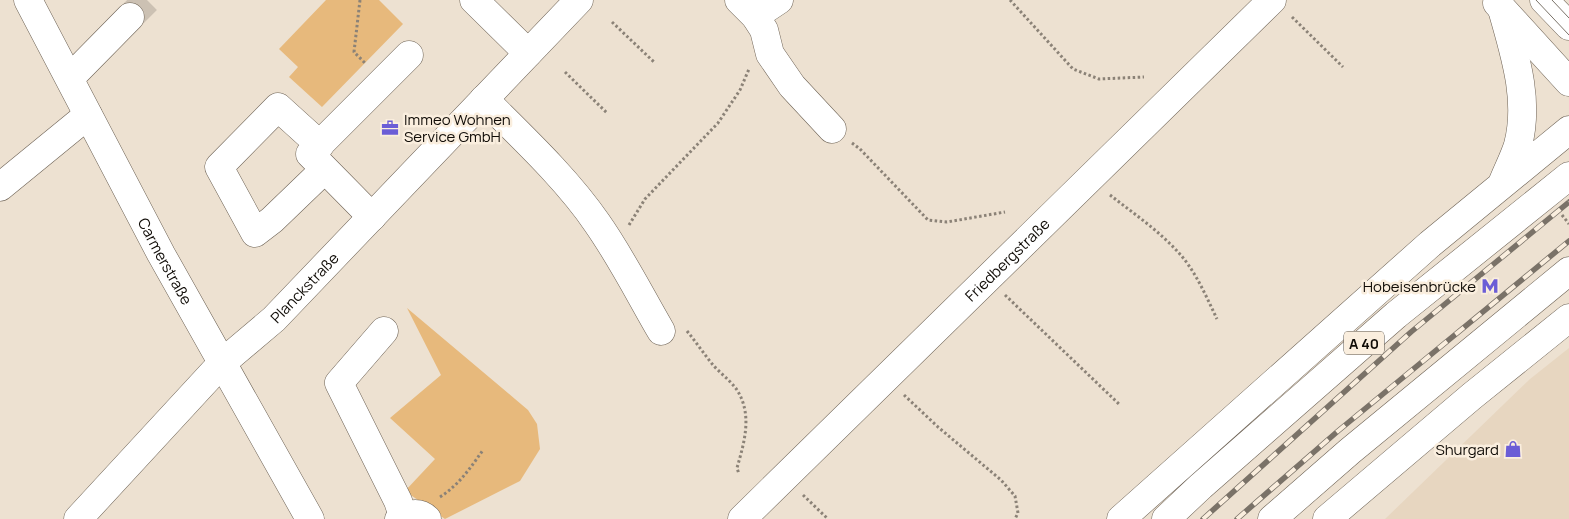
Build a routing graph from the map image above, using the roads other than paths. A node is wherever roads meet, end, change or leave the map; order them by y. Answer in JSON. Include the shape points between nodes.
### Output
{"nodes":[{"id":1,"x":28,"y":0,"type":"edge"},
{"id":2,"x":474,"y":0,"type":"edge"},
{"id":3,"x":579,"y":0,"type":"edge"},
{"id":4,"x":779,"y":0,"type":"edge"},
{"id":5,"x":1544,"y":0,"type":"edge"},
{"id":6,"x":1498,"y":4,"type":"edge"},
{"id":7,"x":747,"y":8,"type":"edge"},
{"id":8,"x":1281,"y":8,"type":"edge"},
{"id":9,"x":130,"y":16,"type":"tunnel mouth"},
{"id":10,"x":1569,"y":26,"type":"edge"},
{"id":11,"x":528,"y":53,"type":"junction"},
{"id":12,"x":409,"y":55,"type":"dead end"},
{"id":13,"x":70,"y":78,"type":"junction"},
{"id":14,"x":1569,"y":82,"type":"edge"},
{"id":15,"x":484,"y":99,"type":"junction"},
{"id":16,"x":88,"y":115,"type":"junction"},
{"id":17,"x":832,"y":129,"type":"road end"},
{"id":18,"x":1569,"y":130,"type":"edge"},
{"id":19,"x":1569,"y":176,"type":"edge"},
{"id":20,"x":1501,"y":186,"type":"junction"},
{"id":21,"x":0,"y":187,"type":"edge"},
{"id":22,"x":372,"y":217,"type":"junction"},
{"id":23,"x":1569,"y":271,"type":"edge"},
{"id":24,"x":1569,"y":318,"type":"edge"},
{"id":25,"x":384,"y":331,"type":"dead end"},
{"id":26,"x":661,"y":331,"type":"road end"},
{"id":27,"x":222,"y":363,"type":"junction"},
{"id":28,"x":413,"y":518,"type":"edge"},
{"id":29,"x":78,"y":519,"type":"edge"},
{"id":30,"x":310,"y":519,"type":"edge"},
{"id":31,"x":742,"y":519,"type":"edge"},
{"id":32,"x":1121,"y":519,"type":"edge"},
{"id":33,"x":1166,"y":519,"type":"edge"},
{"id":34,"x":1272,"y":519,"type":"edge"},
{"id":35,"x":1327,"y":519,"type":"edge"}],
"edges":[{"from":1,"to":13,"type":"main road","name":"Carmerstraße"},
{"from":2,"to":11,"type":"main road"},
{"from":3,"to":11,"type":"main road","name":"Planckstraße"},
{"from":4,"to":7,"type":"main road"},
{"from":5,"to":10,"type":"main road"},
{"from":6,"to":14,"type":"main road"},
{"from":6,"to":20,"type":"main road","via":[[1521,87],[1522,113],[1518,145]]},
{"from":7,"to":17,"type":"main road","via":[[764,30],[770,54],[792,86]]},
{"from":8,"to":31,"type":"main road","name":"Friedbergstraße"},
{"from":9,"to":13,"type":"main road"},
{"from":11,"to":15,"type":"main road","name":"Planckstraße"},
{"from":12,"to":22,"type":"main road","via":[[322,157]]},
{"from":13,"to":16,"type":"main road","name":"Carmerstraße"},
{"from":15,"to":22,"type":"main road","name":"Planckstraße"},
{"from":15,"to":26,"type":"main road","via":[[597,222]]},
{"from":16,"to":21,"type":"main road"},
{"from":16,"to":27,"type":"main road","name":"Carmerstraße"},
{"from":18,"to":20,"type":"main road"},
{"from":19,"to":33,"type":"main road","number":"A 40","via":[[1396,315]]},
{"from":20,"to":32,"type":"main road","via":[[1430,244]]},
{"from":22,"to":27,"type":"main road","name":"Planckstraße","via":[[274,319]]},
{"from":23,"to":34,"type":"main road","via":[[1350,450]]},
{"from":24,"to":35,"type":"main road"},
{"from":25,"to":28,"type":"main road","via":[[339,383],[398,501]]},
{"from":27,"to":29,"type":"main road","name":"Planckstraße","via":[[137,440]]},
{"from":27,"to":30,"type":"main road","name":"Carmerstraße"}]}
